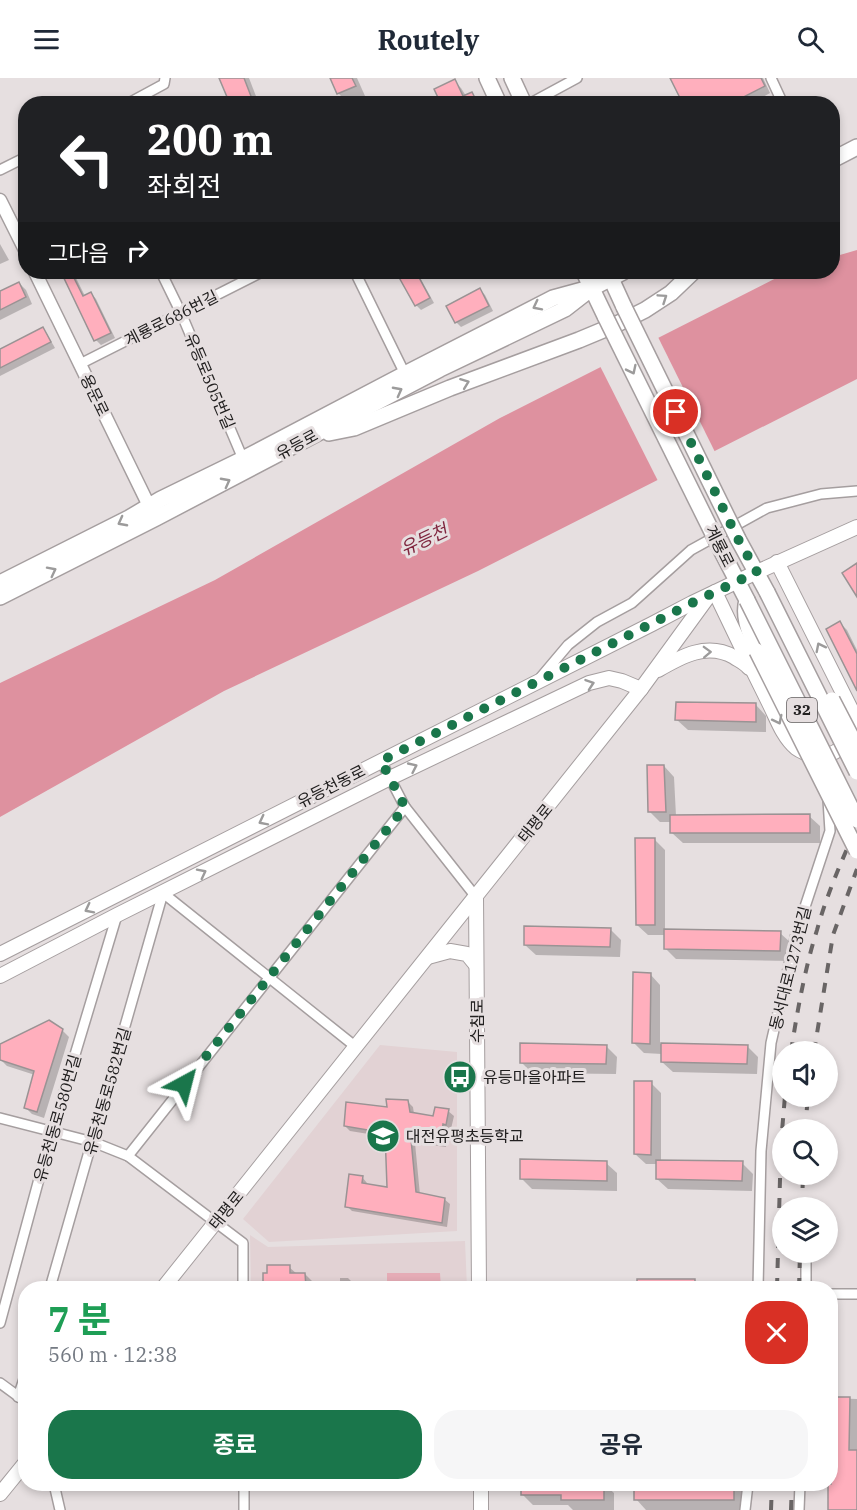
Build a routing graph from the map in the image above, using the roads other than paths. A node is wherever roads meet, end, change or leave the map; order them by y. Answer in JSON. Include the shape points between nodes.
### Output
{"nodes":[{"id":1,"x":165,"y":78,"type":"edge"},
{"id":2,"x":487,"y":78,"type":"edge"},
{"id":3,"x":512,"y":78,"type":"edge"},
{"id":4,"x":577,"y":78,"type":"edge"},
{"id":5,"x":771,"y":78,"type":"edge"},
{"id":6,"x":142,"y":96,"type":"edge"},
{"id":7,"x":496,"y":96,"type":"edge"},
{"id":8,"x":520,"y":96,"type":"edge"},
{"id":9,"x":544,"y":96,"type":"edge"},
{"id":10,"x":779,"y":96,"type":"edge"},
{"id":11,"x":857,"y":147,"type":"edge"},
{"id":12,"x":840,"y":156,"type":"edge"},
{"id":13,"x":18,"y":161,"type":"edge"},
{"id":14,"x":0,"y":170,"type":"edge"},
{"id":15,"x":0,"y":200,"type":"edge"},
{"id":16,"x":18,"y":236,"type":"edge"},
{"id":17,"x":38,"y":279,"type":"edge"},
{"id":18,"x":164,"y":279,"type":"edge"},
{"id":19,"x":248,"y":279,"type":"edge"},
{"id":20,"x":358,"y":279,"type":"edge"},
{"id":21,"x":588,"y":279,"type":"edge"},
{"id":22,"x":606,"y":279,"type":"edge"},
{"id":23,"x":616,"y":279,"type":"edge"},
{"id":24,"x":686,"y":279,"type":"edge"},
{"id":25,"x":592,"y":288,"type":"junction"},
{"id":26,"x":181,"y":313,"type":"junction"},
{"id":27,"x":80,"y":364,"type":"junction"},
{"id":28,"x":405,"y":374,"type":"junction"},
{"id":29,"x":312,"y":437,"type":"junction"},
{"id":30,"x":243,"y":459,"type":"junction"},
{"id":31,"x":857,"y":491,"type":"edge"},
{"id":32,"x":152,"y":512,"type":"junction"},
{"id":33,"x":857,"y":527,"type":"edge"},
{"id":34,"x":777,"y":562,"type":"junction"},
{"id":35,"x":757,"y":572,"type":"junction"},
{"id":36,"x":737,"y":581,"type":"junction"},
{"id":37,"x":0,"y":583,"type":"edge"},
{"id":38,"x":768,"y":592,"type":"junction"},
{"id":39,"x":712,"y":593,"type":"junction"},
{"id":40,"x":0,"y":597,"type":"edge"},
{"id":41,"x":747,"y":600,"type":"junction"},
{"id":42,"x":654,"y":672,"type":"junction"},
{"id":43,"x":758,"y":682,"type":"junction"},
{"id":44,"x":536,"y":683,"type":"junction"},
{"id":45,"x":641,"y":689,"type":"junction"},
{"id":46,"x":857,"y":748,"type":"edge"},
{"id":47,"x":826,"y":755,"type":"junction"},
{"id":48,"x":381,"y":761,"type":"junction"},
{"id":49,"x":857,"y":772,"type":"edge"},
{"id":50,"x":390,"y":778,"type":"junction"},
{"id":51,"x":405,"y":807,"type":"junction"},
{"id":52,"x":857,"y":820,"type":"edge"},
{"id":53,"x":857,"y":851,"type":"edge"},
{"id":54,"x":163,"y":893,"type":"junction"},
{"id":55,"x":476,"y":897,"type":"junction"},
{"id":56,"x":117,"y":915,"type":"junction"},
{"id":57,"x":0,"y":954,"type":"edge"},
{"id":58,"x":428,"y":957,"type":"junction"},
{"id":59,"x":476,"y":964,"type":"junction"},
{"id":60,"x":0,"y":976,"type":"edge"},
{"id":61,"x":269,"y":977,"type":"junction"},
{"id":62,"x":356,"y":1047,"type":"junction"},
{"id":63,"x":0,"y":1118,"type":"edge"},
{"id":64,"x":52,"y":1131,"type":"junction"},
{"id":65,"x":93,"y":1142,"type":"junction"},
{"id":66,"x":128,"y":1156,"type":"junction"},
{"id":67,"x":215,"y":1223,"type":"junction"},
{"id":68,"x":806,"y":1263,"type":"edge"},
{"id":69,"x":52,"y":1281,"type":"edge"},
{"id":70,"x":169,"y":1281,"type":"edge"},
{"id":71,"x":243,"y":1281,"type":"edge"},
{"id":72,"x":479,"y":1281,"type":"edge"},
{"id":73,"x":758,"y":1281,"type":"edge"},
{"id":74,"x":806,"y":1281,"type":"edge"},
{"id":75,"x":838,"y":1294,"type":"edge"},
{"id":76,"x":857,"y":1294,"type":"edge"},
{"id":77,"x":0,"y":1323,"type":"edge"},
{"id":78,"x":0,"y":1383,"type":"edge"},
{"id":79,"x":18,"y":1396,"type":"edge"},
{"id":80,"x":18,"y":1472,"type":"edge"},
{"id":81,"x":56,"y":1491,"type":"edge"},
{"id":82,"x":244,"y":1491,"type":"edge"},
{"id":83,"x":481,"y":1491,"type":"edge"},
{"id":84,"x":747,"y":1491,"type":"edge"},
{"id":85,"x":800,"y":1491,"type":"edge"},
{"id":86,"x":0,"y":1494,"type":"edge"},
{"id":87,"x":60,"y":1510,"type":"edge"},
{"id":88,"x":244,"y":1510,"type":"edge"},
{"id":89,"x":481,"y":1510,"type":"edge"},
{"id":90,"x":745,"y":1510,"type":"edge"},
{"id":91,"x":799,"y":1510,"type":"edge"}],
"edges":[{"from":1,"to":6,"type":"street","via":[[164,84]]},
{"from":2,"to":7,"type":"main road"},
{"from":3,"to":8,"type":"main road"},
{"from":4,"to":9,"type":"street"},
{"from":5,"to":10,"type":"street"},
{"from":11,"to":12,"type":"main road"},
{"from":13,"to":14,"type":"street"},
{"from":15,"to":16,"type":"street"},
{"from":17,"to":27,"type":"street","name":"용문로"},
{"from":18,"to":26,"type":"street","name":"유등로505번길"},
{"from":19,"to":26,"type":"street","name":"계룡로686번길"},
{"from":20,"to":28,"type":"street"},
{"from":21,"to":25,"type":"main road","name":"계룡로","number":"32"},
{"from":22,"to":25,"type":"main road","name":"유등로"},
{"from":23,"to":35,"type":"main road","name":"계룡로","number":"32","bridge":true,"via":[[624,307]]},
{"from":29,"to":24,"type":"main road","one_way":true,"via":[[354,428],[615,325],[645,310]]},
{"from":25,"to":28,"type":"main road","name":"유등로","one_way":true,"via":[[553,298]]},
{"from":29,"to":25,"type":"main road","name":"유등로","one_way":true,"via":[[565,309]]},
{"from":25,"to":36,"type":"main road","name":"계룡로","number":"32","one_way":true,"bridge":true},
{"from":26,"to":27,"type":"street","name":"계룡로686번길"},
{"from":26,"to":30,"type":"street","name":"유등로505번길"},
{"from":27,"to":32,"type":"street","name":"용문로"},
{"from":28,"to":30,"type":"main road","name":"유등로"},
{"from":32,"to":29,"type":"main road","name":"유등로","one_way":true},
{"from":30,"to":32,"type":"main road","name":"유등로"},
{"from":31,"to":44,"type":"street","via":[[821,494],[767,508],[691,550],[632,603],[597,622],[568,645]]},
{"from":32,"to":37,"type":"main road","name":"유등로","one_way":true,"via":[[129,518]]},
{"from":40,"to":32,"type":"main road","name":"유등로","one_way":true},
{"from":33,"to":34,"type":"main road","name":"유등천동로"},
{"from":34,"to":35,"type":"main road","name":"유등천동로"},
{"from":47,"to":34,"type":"main road","one_way":true,"via":[[846,744],[855,717]]},
{"from":35,"to":36,"type":"main road","name":"유등천동로"},
{"from":35,"to":38,"type":"main road","name":"계룡로","number":"32"},
{"from":36,"to":39,"type":"main road","name":"유등천동로"},
{"from":36,"to":41,"type":"main road","name":"계룡로","number":"32"},
{"from":38,"to":46,"type":"main road","bridge":true,"via":[[780,596]]},
{"from":38,"to":49,"type":"main road","name":"계룡로","number":"32","bridge":true},
{"from":39,"to":42,"type":"main road","name":"태평로"},
{"from":39,"to":43,"type":"main road"},
{"from":39,"to":44,"type":"main road","name":"유등천동로"},
{"from":41,"to":52,"type":"main road","name":"계룡로","number":"32","bridge":true},
{"from":41,"to":53,"type":"main road","bridge":true,"via":[[748,628],[757,651]]},
{"from":42,"to":43,"type":"main road","one_way":true,"via":[[694,652],[712,650],[746,664]]},
{"from":42,"to":45,"type":"main road","name":"태평로"},
{"from":43,"to":47,"type":"main road","one_way":true,"via":[[784,733],[796,747],[815,756]]},
{"from":44,"to":48,"type":"main road","name":"유등천동로"},
{"from":50,"to":45,"type":"main road","name":"유등천동로","one_way":true,"via":[[589,683],[609,678]]},
{"from":45,"to":55,"type":"main road","name":"태평로"},
{"from":47,"to":73,"type":"street","name":"동서대로1273번길","via":[[830,831],[796,934],[771,1043],[761,1151]]},
{"from":48,"to":50,"type":"street"},
{"from":48,"to":57,"type":"main road","name":"유등천동로","one_way":true},
{"from":50,"to":51,"type":"street"},
{"from":54,"to":50,"type":"main road","name":"유등천동로","one_way":true},
{"from":51,"to":55,"type":"street"},
{"from":51,"to":61,"type":"street"},
{"from":54,"to":56,"type":"main road","name":"유등천동로"},
{"from":54,"to":61,"type":"street"},
{"from":54,"to":65,"type":"street","name":"유등천동로582번길"},
{"from":55,"to":58,"type":"main road","name":"태평로"},
{"from":55,"to":59,"type":"main road","name":"수침로"},
{"from":56,"to":60,"type":"main road","name":"유등천동로"},
{"from":56,"to":64,"type":"street","name":"유등천동로580번길"},
{"from":58,"to":59,"type":"main road","via":[[450,951],[467,954]]},
{"from":58,"to":62,"type":"main road","name":"태평로"},
{"from":59,"to":72,"type":"main road","name":"수침로"},
{"from":61,"to":62,"type":"street"},
{"from":61,"to":66,"type":"street"},
{"from":62,"to":67,"type":"main road","name":"태평로"},
{"from":63,"to":64,"type":"street"},
{"from":64,"to":65,"type":"street"},
{"from":64,"to":77,"type":"street","name":"유등천동로580번길"},
{"from":65,"to":66,"type":"street"},
{"from":65,"to":69,"type":"street","name":"유등천동로582번길"},
{"from":66,"to":67,"type":"street"},
{"from":67,"to":70,"type":"main road","name":"태평로"},
{"from":67,"to":71,"type":"street","via":[[243,1243]]},
{"from":68,"to":74,"type":"street"},
{"from":75,"to":76,"type":"street"},
{"from":78,"to":79,"type":"street"},
{"from":80,"to":86,"type":"main road"},
{"from":81,"to":87,"type":"street"},
{"from":82,"to":88,"type":"street"},
{"from":83,"to":89,"type":"main road"},
{"from":84,"to":90,"type":"street"},
{"from":85,"to":91,"type":"street"}]}
